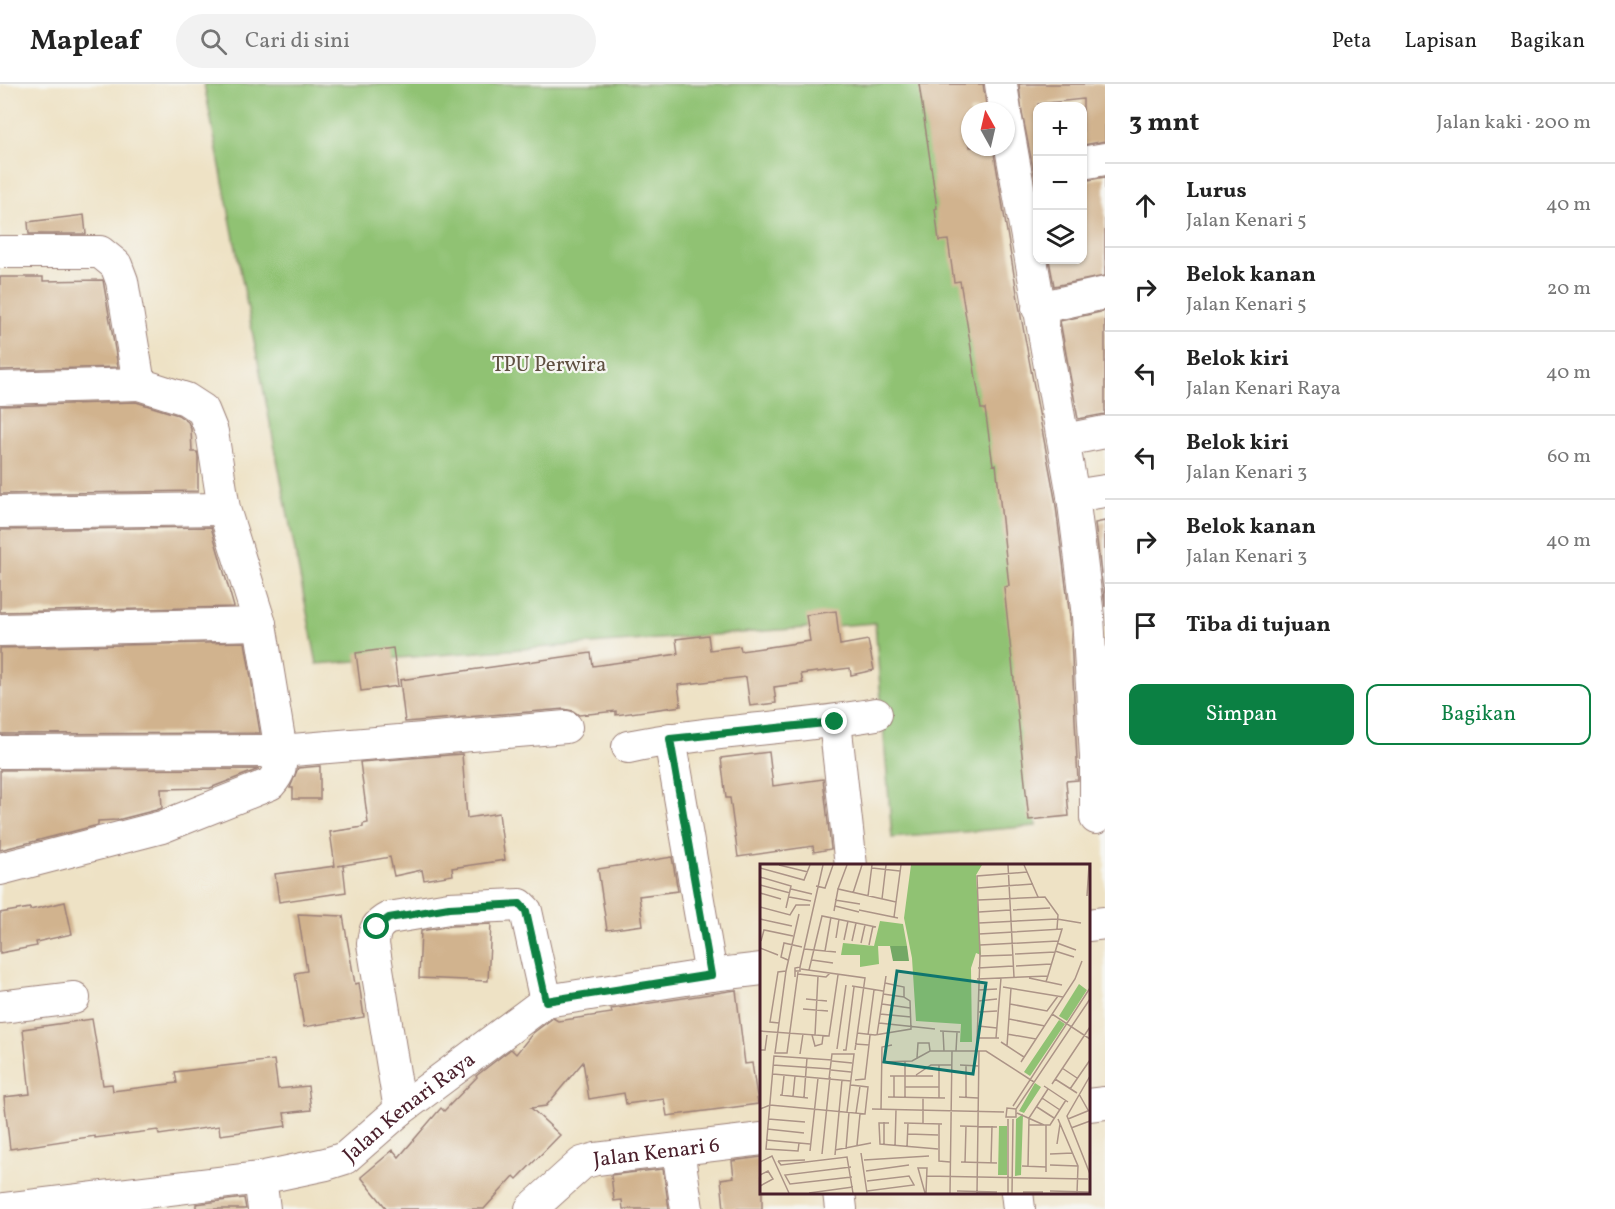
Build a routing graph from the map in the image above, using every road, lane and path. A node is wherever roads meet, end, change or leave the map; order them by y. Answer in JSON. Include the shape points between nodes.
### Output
{"nodes":[{"id":1,"x":1001,"y":84,"type":"edge"},
{"id":2,"x":1004,"y":102,"type":"edge"},
{"id":3,"x":1015,"y":144,"type":"edge"},
{"id":4,"x":1105,"y":159,"type":"edge"},
{"id":5,"x":1087,"y":162,"type":"edge"},
{"id":6,"x":1026,"y":174,"type":"edge"},
{"id":7,"x":0,"y":252,"type":"edge"},
{"id":8,"x":1105,"y":293,"type":"edge"},
{"id":9,"x":1038,"y":308,"type":"junction"},
{"id":10,"x":139,"y":384,"type":"junction"},
{"id":11,"x":0,"y":388,"type":"edge"},
{"id":12,"x":1105,"y":432,"type":"edge"},
{"id":13,"x":1065,"y":440,"type":"junction"},
{"id":14,"x":1105,"y":491,"type":"edge"},
{"id":15,"x":1073,"y":496,"type":"junction"},
{"id":16,"x":224,"y":509,"type":"junction"},
{"id":17,"x":0,"y":512,"type":"edge"},
{"id":18,"x":1096,"y":615,"type":"edge"},
{"id":19,"x":260,"y":624,"type":"junction"},
{"id":20,"x":0,"y":630,"type":"edge"},
{"id":21,"x":876,"y":714,"type":"dead end"},
{"id":22,"x":835,"y":722,"type":"junction"},
{"id":23,"x":566,"y":727,"type":"dead end"},
{"id":24,"x":670,"y":739,"type":"junction"},
{"id":25,"x":628,"y":747,"type":"dead end"},
{"id":26,"x":281,"y":751,"type":"junction"},
{"id":27,"x":0,"y":752,"type":"edge"},
{"id":28,"x":1100,"y":756,"type":"edge"},
{"id":29,"x":1096,"y":818,"type":"dead end"},
{"id":30,"x":851,"y":864,"type":"edge"},
{"id":31,"x":0,"y":869,"type":"edge"},
{"id":32,"x":1105,"y":923,"type":"edge"},
{"id":33,"x":1090,"y":926,"type":"edge"},
{"id":34,"x":760,"y":969,"type":"edge"},
{"id":35,"x":711,"y":975,"type":"junction"},
{"id":36,"x":74,"y":998,"type":"dead end"},
{"id":37,"x":546,"y":1001,"type":"junction"},
{"id":38,"x":0,"y":1007,"type":"edge"},
{"id":39,"x":1105,"y":1103,"type":"edge"},
{"id":40,"x":1090,"y":1105,"type":"edge"},
{"id":41,"x":400,"y":1110,"type":"junction"},
{"id":42,"x":760,"y":1139,"type":"edge"},
{"id":43,"x":678,"y":1150,"type":"junction"},
{"id":44,"x":260,"y":1178,"type":"junction"},
{"id":45,"x":839,"y":1194,"type":"edge"},
{"id":46,"x":1017,"y":1194,"type":"edge"},
{"id":47,"x":561,"y":1196,"type":"edge"},
{"id":48,"x":5,"y":1209,"type":"edge"},
{"id":49,"x":264,"y":1209,"type":"edge"},
{"id":50,"x":531,"y":1209,"type":"edge"},
{"id":51,"x":687,"y":1209,"type":"edge"},
{"id":52,"x":841,"y":1209,"type":"edge"},
{"id":53,"x":1019,"y":1209,"type":"edge"}],
"edges":[{"from":1,"to":2,"type":"street"},
{"from":3,"to":6,"type":"street"},
{"from":4,"to":5,"type":"street"},
{"from":6,"to":9,"type":"street"},
{"from":7,"to":10,"type":"street","via":[[100,252],[116,265]]},
{"from":8,"to":9,"type":"street"},
{"from":9,"to":13,"type":"street"},
{"from":10,"to":11,"type":"street"},
{"from":10,"to":16,"type":"street","via":[[186,399],[203,410],[212,432]]},
{"from":12,"to":13,"type":"street"},
{"from":13,"to":15,"type":"street"},
{"from":14,"to":15,"type":"street"},
{"from":15,"to":18,"type":"street"},
{"from":16,"to":17,"type":"street"},
{"from":16,"to":19,"type":"street"},
{"from":18,"to":28,"type":"street"},
{"from":19,"to":20,"type":"street"},
{"from":19,"to":26,"type":"street"},
{"from":21,"to":22,"type":"street"},
{"from":22,"to":24,"type":"street"},
{"from":22,"to":30,"type":"street"},
{"from":23,"to":26,"type":"street"},
{"from":24,"to":25,"type":"street"},
{"from":24,"to":35,"type":"street"},
{"from":26,"to":27,"type":"street"},
{"from":26,"to":31,"type":"street","via":[[281,767],[270,784],[162,827]]},
{"from":28,"to":29,"type":"street"},
{"from":32,"to":33,"type":"street"},
{"from":34,"to":35,"type":"street","name":"Jalan Kenari Raya"},
{"from":35,"to":37,"type":"street","name":"Jalan Kenari Raya"},
{"from":36,"to":38,"type":"street"},
{"from":37,"to":41,"type":"street","name":"Jalan Kenari Raya"},
{"from":37,"to":41,"type":"street","via":[[526,911],[520,904],[449,908],[382,921],[373,944]]},
{"from":39,"to":40,"type":"street"},
{"from":41,"to":44,"type":"street","name":"Jalan Kenari Raya","via":[[345,1158]]},
{"from":42,"to":43,"type":"street","name":"Jalan Kenari 6"},
{"from":43,"to":47,"type":"street","name":"Jalan Kenari 6","via":[[582,1163]]},
{"from":43,"to":51,"type":"street"},
{"from":44,"to":48,"type":"street","name":"Jalan Kenari Raya"},
{"from":44,"to":49,"type":"street"},
{"from":45,"to":52,"type":"street"},
{"from":46,"to":53,"type":"street"},
{"from":47,"to":50,"type":"street","name":"Jalan Kenari 6"}]}
